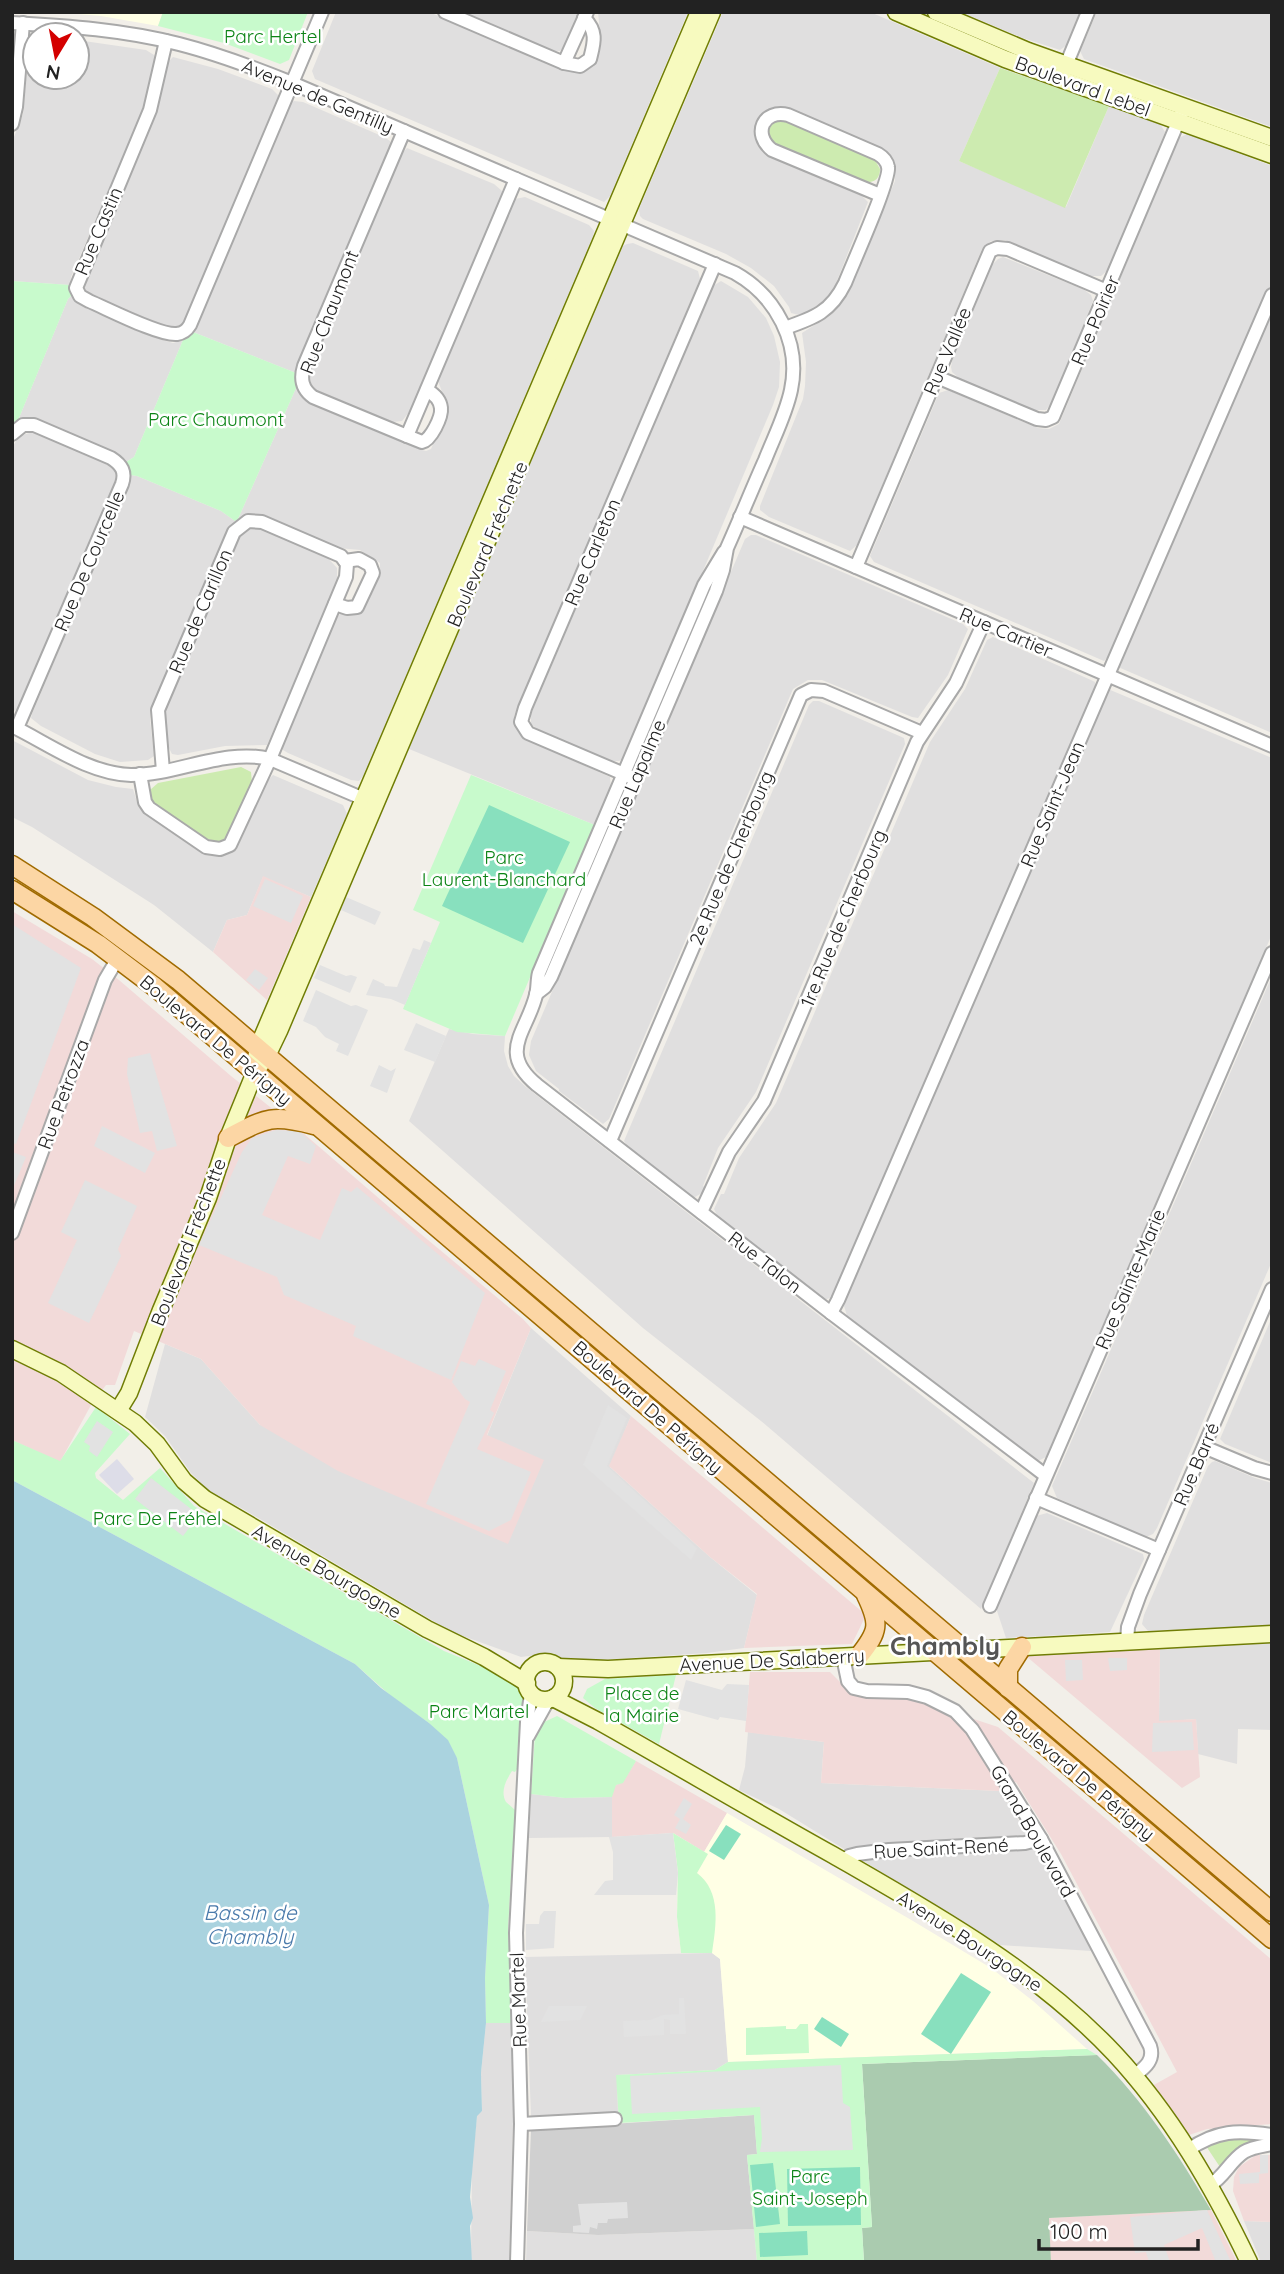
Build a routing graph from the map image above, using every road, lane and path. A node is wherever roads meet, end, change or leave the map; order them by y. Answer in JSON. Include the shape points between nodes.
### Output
{"nodes":[{"id":1,"x":322,"y":12,"type":"edge"},
{"id":2,"x":699,"y":12,"type":"edge"},
{"id":3,"x":712,"y":12,"type":"edge"},
{"id":4,"x":896,"y":12,"type":"edge"},
{"id":5,"x":936,"y":12,"type":"edge"},
{"id":6,"x":1088,"y":12,"type":"edge"},
{"id":7,"x":450,"y":13,"type":"edge"},
{"id":8,"x":586,"y":15,"type":"edge"},
{"id":9,"x":18,"y":23,"type":"edge"},
{"id":10,"x":166,"y":41,"type":"junction"},
{"id":11,"x":564,"y":63,"type":"junction"},
{"id":12,"x":1063,"y":71,"type":"junction"},
{"id":13,"x":292,"y":83,"type":"junction"},
{"id":14,"x":1182,"y":113,"type":"junction"},
{"id":15,"x":12,"y":124,"type":"edge"},
{"id":16,"x":404,"y":131,"type":"junction"},
{"id":17,"x":1272,"y":138,"type":"edge"},
{"id":18,"x":1272,"y":155,"type":"edge"},
{"id":19,"x":516,"y":179,"type":"junction"},
{"id":20,"x":880,"y":195,"type":"junction"},
{"id":21,"x":616,"y":222,"type":"junction"},
{"id":22,"x":715,"y":264,"type":"junction"},
{"id":23,"x":1107,"y":291,"type":"junction"},
{"id":24,"x":1272,"y":295,"type":"edge"},
{"id":25,"x":785,"y":328,"type":"junction"},
{"id":26,"x":937,"y":377,"type":"junction"},
{"id":27,"x":427,"y":390,"type":"junction"},
{"id":28,"x":12,"y":434,"type":"edge"},
{"id":29,"x":407,"y":436,"type":"junction"},
{"id":30,"x":740,"y":517,"type":"junction"},
{"id":31,"x":345,"y":561,"type":"junction"},
{"id":32,"x":856,"y":567,"type":"junction"},
{"id":33,"x":335,"y":604,"type":"junction"},
{"id":34,"x":984,"y":622,"type":"junction"},
{"id":35,"x":1107,"y":676,"type":"junction"},
{"id":36,"x":15,"y":727,"type":"edge"},
{"id":37,"x":922,"y":733,"type":"junction"},
{"id":38,"x":1272,"y":746,"type":"edge"},
{"id":39,"x":270,"y":760,"type":"junction"},
{"id":40,"x":163,"y":771,"type":"junction"},
{"id":41,"x":140,"y":774,"type":"junction"},
{"id":42,"x":629,"y":776,"type":"junction"},
{"id":43,"x":370,"y":802,"type":"junction"},
{"id":44,"x":12,"y":865,"type":"edge"},
{"id":45,"x":12,"y":890,"type":"edge"},
{"id":46,"x":1272,"y":953,"type":"edge"},
{"id":47,"x":118,"y":958,"type":"junction"},
{"id":48,"x":521,"y":1029,"type":"joint"},
{"id":49,"x":262,"y":1051,"type":"junction"},
{"id":50,"x":255,"y":1072,"type":"junction"},
{"id":51,"x":318,"y":1126,"type":"junction"},
{"id":52,"x":228,"y":1138,"type":"junction"},
{"id":53,"x":610,"y":1141,"type":"junction"},
{"id":54,"x":701,"y":1212,"type":"junction"},
{"id":55,"x":12,"y":1233,"type":"edge"},
{"id":56,"x":1272,"y":1289,"type":"edge"},
{"id":57,"x":831,"y":1312,"type":"junction"},
{"id":58,"x":12,"y":1349,"type":"edge"},
{"id":59,"x":118,"y":1411,"type":"junction"},
{"id":60,"x":1204,"y":1447,"type":"junction"},
{"id":61,"x":1272,"y":1473,"type":"edge"},
{"id":62,"x":1045,"y":1475,"type":"junction"},
{"id":63,"x":1036,"y":1497,"type":"junction"},
{"id":64,"x":1159,"y":1550,"type":"junction"},
{"id":65,"x":865,"y":1592,"type":"junction"},
{"id":66,"x":990,"y":1606,"type":"dead end"},
{"id":67,"x":1272,"y":1634,"type":"edge"},
{"id":68,"x":1127,"y":1642,"type":"junction"},
{"id":69,"x":1022,"y":1647,"type":"junction"},
{"id":70,"x":963,"y":1650,"type":"junction"},
{"id":71,"x":935,"y":1652,"type":"junction"},
{"id":72,"x":851,"y":1656,"type":"junction"},
{"id":73,"x":484,"y":1657,"type":"junction"},
{"id":74,"x":533,"y":1667,"type":"junction"},
{"id":75,"x":558,"y":1667,"type":"junction"},
{"id":76,"x":608,"y":1668,"type":"junction"},
{"id":77,"x":564,"y":1685,"type":"junction"},
{"id":78,"x":529,"y":1688,"type":"junction"},
{"id":79,"x":1009,"y":1688,"type":"junction"},
{"id":80,"x":551,"y":1699,"type":"junction"},
{"id":81,"x":598,"y":1721,"type":"junction"},
{"id":82,"x":526,"y":1739,"type":"junction"},
{"id":83,"x":1041,"y":1839,"type":"junction"},
{"id":84,"x":845,"y":1862,"type":"junction"},
{"id":85,"x":1272,"y":1912,"type":"edge"},
{"id":86,"x":1272,"y":1939,"type":"edge"},
{"id":87,"x":1133,"y":2077,"type":"junction"},
{"id":88,"x":615,"y":2119,"type":"dead end"},
{"id":89,"x":521,"y":2124,"type":"junction"},
{"id":90,"x":1272,"y":2135,"type":"edge"},
{"id":91,"x":1272,"y":2144,"type":"edge"},
{"id":92,"x":1188,"y":2150,"type":"junction"},
{"id":93,"x":1210,"y":2185,"type":"junction"},
{"id":94,"x":517,"y":2262,"type":"edge"},
{"id":95,"x":1249,"y":2262,"type":"edge"}],
"edges":[{"from":1,"to":13,"type":"street"},
{"from":2,"to":21,"type":"street","name":"Boulevard Fréchette"},
{"from":3,"to":21,"type":"street","name":"Boulevard Fréchette"},
{"from":4,"to":12,"type":"street","name":"Boulevard Lebel","via":[[1005,59]]},
{"from":5,"to":12,"type":"street","name":"Boulevard Lebel"},
{"from":6,"to":12,"type":"street"},
{"from":7,"to":11,"type":"street"},
{"from":8,"to":11,"type":"street"},
{"from":8,"to":11,"type":"street","via":[[594,34],[590,59],[580,66]]},
{"from":9,"to":10,"type":"street","name":"Avenue de Gentilly","via":[[84,27]]},
{"from":9,"to":15,"type":"street"},
{"from":10,"to":13,"type":"street","name":"Avenue de Gentilly"},
{"from":10,"to":13,"type":"street","name":"Rue Castin","via":[[150,110],[76,288],[89,301],[164,332],[183,332],[190,325]]},
{"from":12,"to":14,"type":"street","name":"Boulevard Lebel"},
{"from":13,"to":16,"type":"street","name":"Avenue de Gentilly"},
{"from":14,"to":17,"type":"street","name":"Boulevard Lebel"},
{"from":14,"to":18,"type":"street","name":"Boulevard Lebel"},
{"from":14,"to":23,"type":"street","name":"Rue Poirier"},
{"from":16,"to":19,"type":"street","name":"Avenue de Gentilly"},
{"from":16,"to":29,"type":"street","name":"Rue Chaumont","via":[[302,377],[305,390],[313,397]]},
{"from":19,"to":21,"type":"street","name":"Avenue de Gentilly"},
{"from":19,"to":27,"type":"street"},
{"from":20,"to":20,"type":"street","via":[[888,167],[881,156],[783,114],[773,115],[763,124],[761,135],[772,150]]},
{"from":20,"to":25,"type":"street","via":[[835,301],[817,316]]},
{"from":21,"to":22,"type":"street","name":"Rue Lapalme"},
{"from":21,"to":43,"type":"street","name":"Boulevard Fréchette"},
{"from":22,"to":25,"type":"street","name":"Rue Lapalme","via":[[760,290]]},
{"from":22,"to":42,"type":"street","name":"Rue Carleton","via":[[522,719],[528,733]]},
{"from":23,"to":26,"type":"street","name":"Rue Poirier","via":[[1051,419],[1037,419]]},
{"from":23,"to":26,"type":"street","name":"Rue Vallée","via":[[1008,249],[992,250]]},
{"from":24,"to":35,"type":"street","name":"Rue Saint-Jean"},
{"from":25,"to":30,"type":"street","name":"Rue Lapalme","via":[[793,363],[791,390]]},
{"from":26,"to":32,"type":"street","name":"Rue Vallée"},
{"from":27,"to":29,"type":"street"},
{"from":27,"to":29,"type":"street","via":[[438,399],[441,410],[430,438],[422,442]]},
{"from":28,"to":36,"type":"street","name":"Rue De Courcelle","via":[[23,425],[34,425],[111,458],[124,474]]},
{"from":30,"to":32,"type":"street","name":"Rue Cartier"},
{"from":30,"to":42,"type":"street","name":"Rue Lapalme","via":[[708,576]]},
{"from":31,"to":33,"type":"street","via":[[347,574]]},
{"from":31,"to":33,"type":"street","name":"Rue de Carillon","via":[[362,561],[372,566],[373,572],[357,607]]},
{"from":31,"to":40,"type":"street","name":"Rue de Carillon","via":[[262,522],[244,523],[234,531],[158,710]]},
{"from":32,"to":34,"type":"street","name":"Rue Cartier"},
{"from":33,"to":39,"type":"street"},
{"from":34,"to":35,"type":"street","name":"Rue Cartier"},
{"from":34,"to":37,"type":"street","name":"1re Rue de Cherbourg","via":[[956,683]]},
{"from":35,"to":38,"type":"street","name":"Rue Cartier"},
{"from":35,"to":57,"type":"street","name":"Rue Saint-Jean"},
{"from":36,"to":41,"type":"street","via":[[97,768]]},
{"from":37,"to":53,"type":"street","name":"2e Rue de Cherbourg","via":[[824,691],[801,695]]},
{"from":37,"to":54,"type":"street","name":"1re Rue de Cherbourg","via":[[769,1091],[729,1152]]},
{"from":39,"to":40,"type":"street","via":[[227,759]]},
{"from":39,"to":41,"type":"street","via":[[235,837],[220,849],[201,844],[149,808]]},
{"from":39,"to":43,"type":"street"},
{"from":40,"to":41,"type":"street"},
{"from":42,"to":48,"type":"street","name":"Rue Lapalme","via":[[538,973],[536,994]]},
{"from":43,"to":49,"type":"street","name":"Boulevard Fréchette"},
{"from":44,"to":49,"type":"main road","name":"Boulevard De Périgny","via":[[136,947]]},
{"from":45,"to":47,"type":"main road","name":"Boulevard De Périgny"},
{"from":46,"to":62,"type":"street","name":"Rue Sainte-Marie"},
{"from":47,"to":50,"type":"main road","name":"Boulevard De Périgny"},
{"from":47,"to":55,"type":"street","name":"Rue Petrozza","via":[[105,980]]},
{"from":48,"to":53,"type":"street","name":"Rue Talon","via":[[516,1054],[525,1074]]},
{"from":49,"to":50,"type":"street","name":"Boulevard Fréchette"},
{"from":49,"to":70,"type":"main road","name":"Boulevard De Périgny"},
{"from":50,"to":51,"type":"main road","name":"Boulevard De Périgny"},
{"from":50,"to":52,"type":"street","name":"Boulevard Fréchette"},
{"from":51,"to":52,"type":"main road","via":[[278,1118]]},
{"from":51,"to":65,"type":"main road","name":"Boulevard De Périgny"},
{"from":52,"to":59,"type":"street","name":"Boulevard Fréchette","via":[[208,1198]]},
{"from":53,"to":54,"type":"street","name":"Rue Talon"},
{"from":54,"to":57,"type":"street","name":"Rue Talon"},
{"from":56,"to":60,"type":"street","name":"Rue Barré"},
{"from":57,"to":62,"type":"street","name":"Rue Talon"},
{"from":58,"to":59,"type":"street","name":"Avenue Bourgogne","via":[[61,1373]]},
{"from":59,"to":73,"type":"street","name":"Avenue Bourgogne","via":[[147,1433],[184,1481],[205,1499],[426,1629]]},
{"from":60,"to":61,"type":"street"},
{"from":60,"to":64,"type":"street","name":"Rue Barré"},
{"from":62,"to":63,"type":"street","name":"Rue Sainte-Marie"},
{"from":63,"to":64,"type":"street"},
{"from":63,"to":66,"type":"street","name":"Rue Sainte-Marie"},
{"from":64,"to":68,"type":"street","name":"Rue Barré","via":[[1128,1627]]},
{"from":65,"to":71,"type":"main road","name":"Boulevard De Périgny"},
{"from":65,"to":72,"type":"main road","via":[[877,1625],[873,1638]]},
{"from":67,"to":68,"type":"street","name":"Avenue De Salaberry"},
{"from":68,"to":69,"type":"street","name":"Avenue De Salaberry"},
{"from":69,"to":70,"type":"street","name":"Avenue De Salaberry"},
{"from":69,"to":79,"type":"main road","via":[[1008,1669]]},
{"from":70,"to":71,"type":"street","name":"Avenue De Salaberry"},
{"from":70,"to":79,"type":"main road","name":"Boulevard De Périgny"},
{"from":71,"to":72,"type":"street","name":"Avenue De Salaberry"},
{"from":71,"to":86,"type":"main road","name":"Boulevard De Périgny"},
{"from":72,"to":76,"type":"street","name":"Avenue De Salaberry"},
{"from":72,"to":83,"type":"street","name":"Grand Boulevard","via":[[846,1678],[854,1688],[920,1694],[958,1714]]},
{"from":73,"to":74,"type":"street","name":"Avenue Bourgogne"},
{"from":73,"to":78,"type":"street","name":"Avenue Bourgogne"},
{"from":74,"to":75,"type":"street","via":[[545,1663]]},
{"from":74,"to":78,"type":"street"},
{"from":75,"to":76,"type":"street","name":"Avenue De Salaberry"},
{"from":75,"to":77,"type":"street"},
{"from":76,"to":77,"type":"street","name":"Avenue De Salaberry"},
{"from":77,"to":80,"type":"street"},
{"from":77,"to":81,"type":"street","name":"Avenue Bourgogne"},
{"from":78,"to":80,"type":"street","via":[[539,1699]]},
{"from":78,"to":82,"type":"street","name":"Rue Martel"},
{"from":79,"to":85,"type":"main road","name":"Boulevard De Périgny"},
{"from":80,"to":81,"type":"street","name":"Avenue Bourgogne"},
{"from":80,"to":82,"type":"street","name":"Rue Martel"},
{"from":81,"to":84,"type":"street","name":"Avenue Bourgogne"},
{"from":82,"to":89,"type":"street","name":"Rue Martel","via":[[516,1933]]},
{"from":83,"to":84,"type":"street","name":"Rue Saint-René","via":[[877,1851],[851,1856]]},
{"from":83,"to":87,"type":"street","name":"Grand Boulevard","via":[[1150,2046],[1150,2061]]},
{"from":84,"to":87,"type":"street","name":"Avenue Bourgogne","via":[[1014,1966],[1085,2025]]},
{"from":87,"to":92,"type":"street","name":"Avenue Bourgogne"},
{"from":88,"to":89,"type":"street"},
{"from":89,"to":94,"type":"street","name":"Rue Martel"},
{"from":90,"to":92,"type":"street","via":[[1219,2134]]},
{"from":91,"to":93,"type":"street","via":[[1244,2152]]},
{"from":92,"to":93,"type":"street","name":"Avenue Bourgogne"},
{"from":93,"to":95,"type":"street","name":"Avenue Bourgogne"}]}
